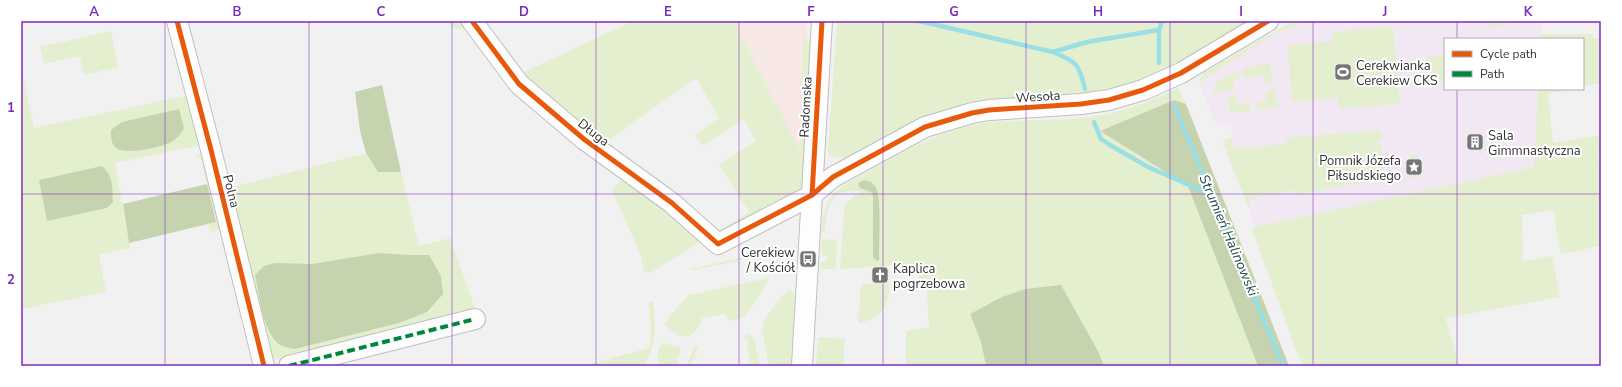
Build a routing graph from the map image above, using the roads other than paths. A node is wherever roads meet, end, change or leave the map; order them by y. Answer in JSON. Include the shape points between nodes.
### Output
{"nodes":[{"id":1,"x":176,"y":21,"type":"edge"},
{"id":2,"x":472,"y":21,"type":"edge"},
{"id":3,"x":822,"y":21,"type":"edge"},
{"id":4,"x":1268,"y":21,"type":"edge"},
{"id":5,"x":812,"y":195,"type":"junction"},
{"id":6,"x":718,"y":244,"type":"joint"},
{"id":7,"x":475,"y":319,"type":"dead end"},
{"id":8,"x":264,"y":366,"type":"edge"},
{"id":9,"x":289,"y":366,"type":"edge"},
{"id":10,"x":802,"y":366,"type":"edge"}],
"edges":[{"from":1,"to":8,"type":"street","name":"Polna","via":[[211,150]]},
{"from":2,"to":6,"type":"street","name":"Długa","via":[[519,84],[585,140],[672,203]]},
{"from":3,"to":5,"type":"street","name":"Radomska"},
{"from":4,"to":5,"type":"street","name":"Wesoła","via":[[1181,73],[1143,90],[1109,100],[1081,104],[988,110],[925,127],[834,177]]},
{"from":5,"to":6,"type":"street","name":"Wesoła"},
{"from":5,"to":10,"type":"street","name":"Radomska"},
{"from":7,"to":9,"type":"street"}]}
